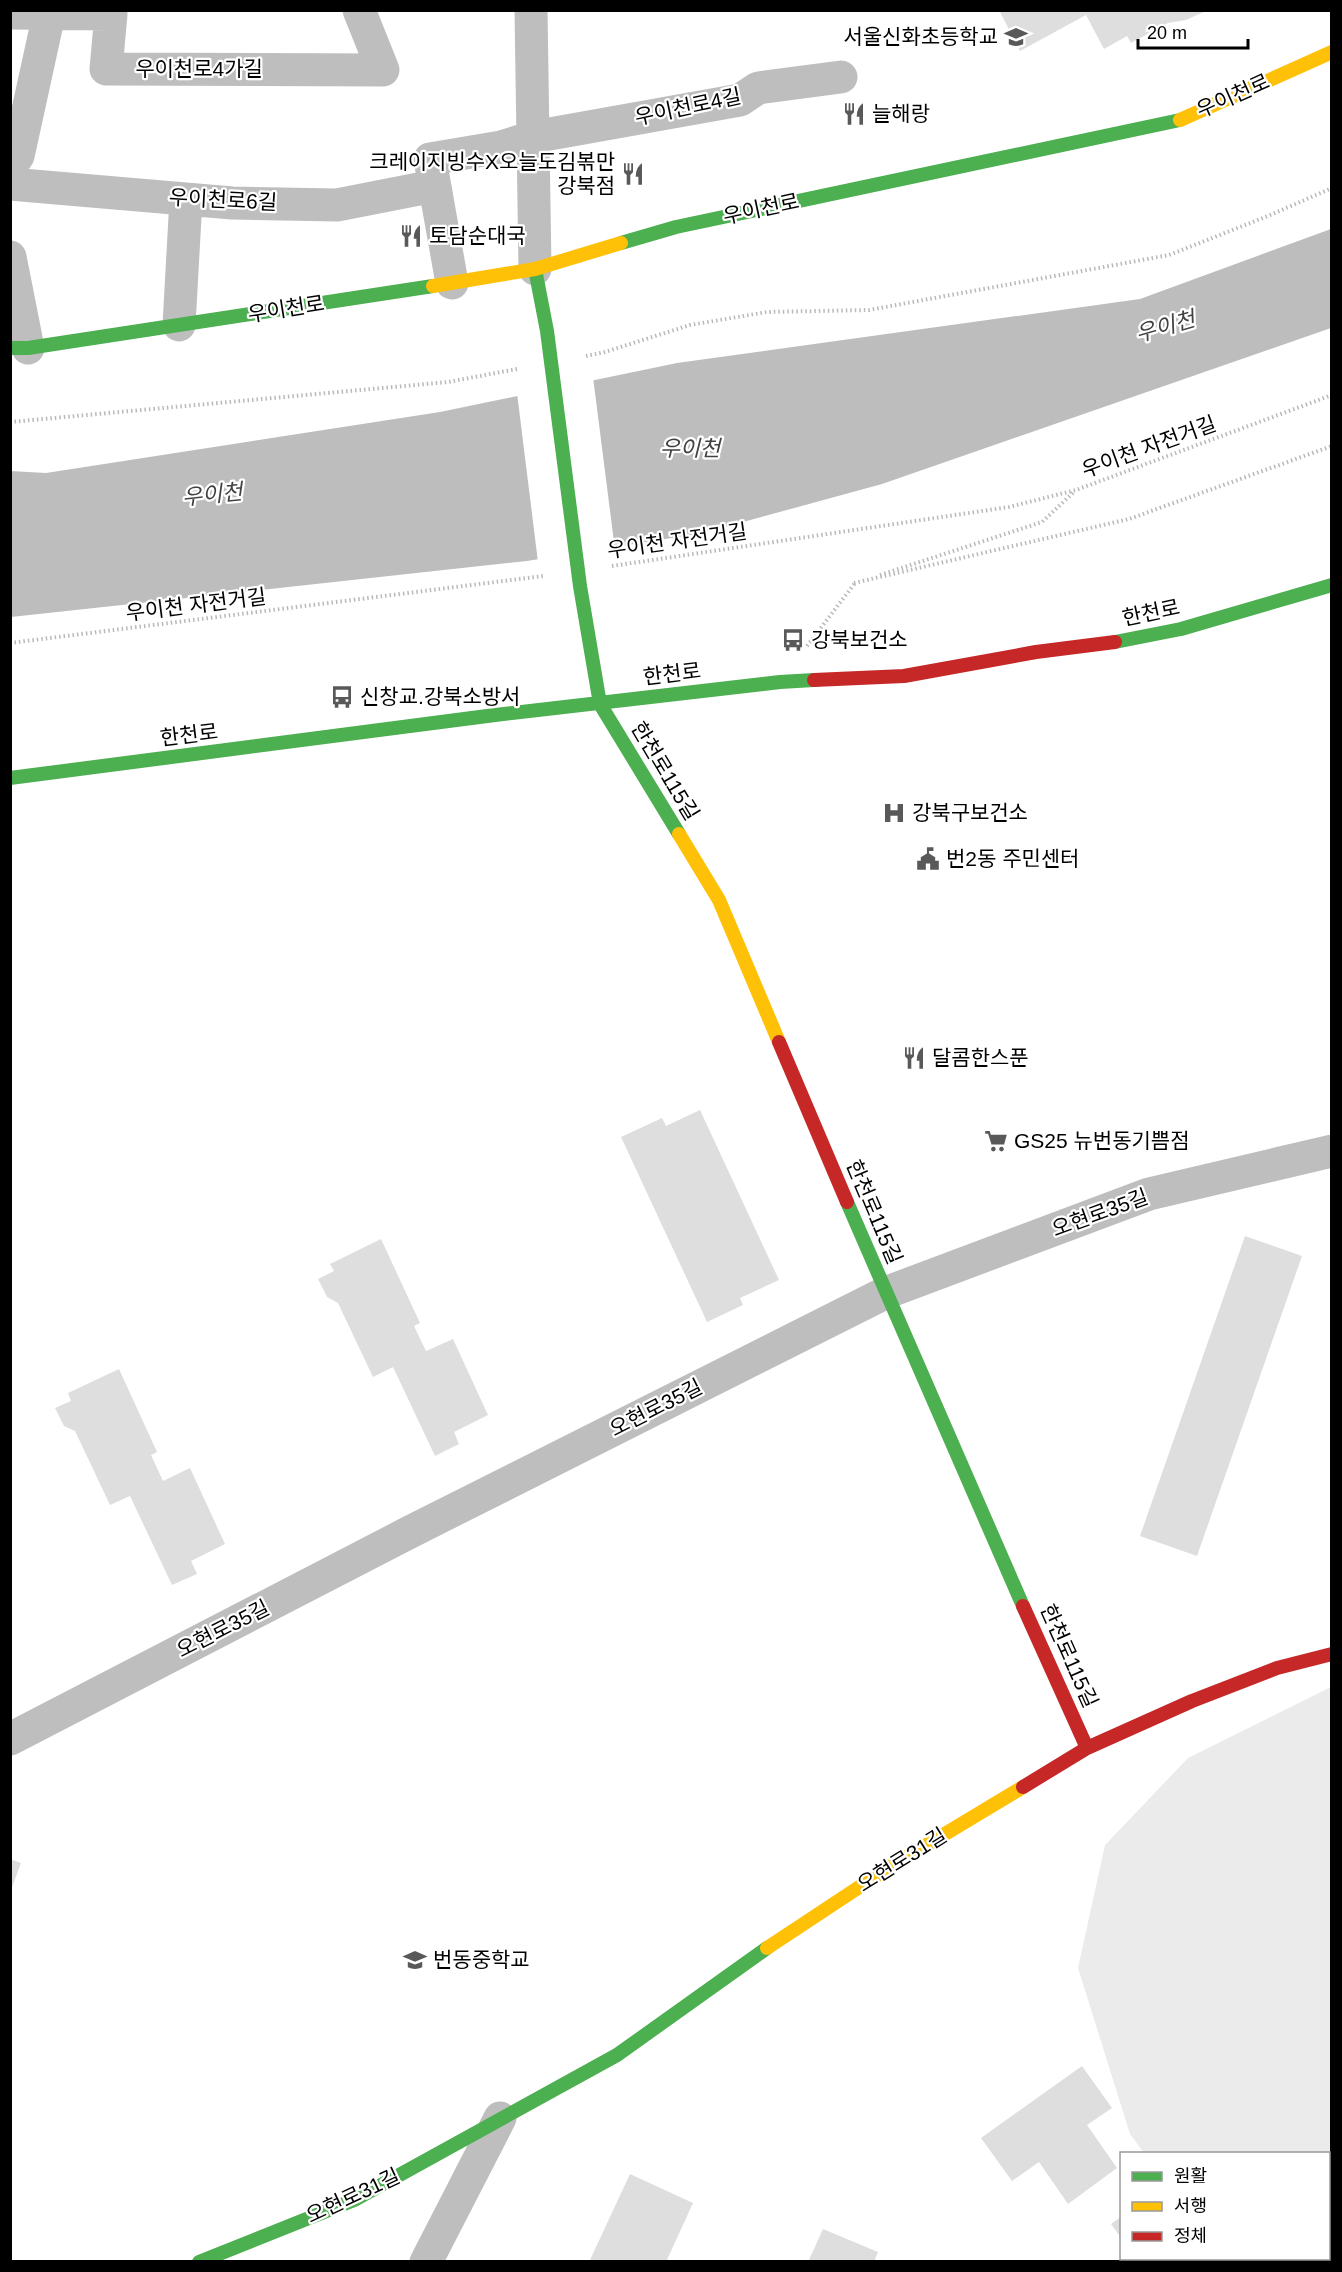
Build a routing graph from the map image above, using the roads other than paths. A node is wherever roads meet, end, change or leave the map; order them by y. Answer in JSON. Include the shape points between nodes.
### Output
{"nodes":[{"id":1,"x":359,"y":10,"type":"edge"},
{"id":2,"x":531,"y":10,"type":"edge"},
{"id":3,"x":44,"y":12,"type":"edge"},
{"id":4,"x":10,"y":13,"type":"edge"},
{"id":5,"x":1332,"y":52,"type":"edge"},
{"id":6,"x":841,"y":77,"type":"dead end"},
{"id":7,"x":533,"y":137,"type":"junction"},
{"id":8,"x":10,"y":165,"type":"edge"},
{"id":9,"x":432,"y":173,"type":"junction"},
{"id":10,"x":10,"y":184,"type":"edge"},
{"id":11,"x":186,"y":199,"type":"junction"},
{"id":12,"x":10,"y":257,"type":"edge"},
{"id":13,"x":536,"y":269,"type":"junction"},
{"id":14,"x":452,"y":283,"type":"junction"},
{"id":15,"x":179,"y":325,"type":"junction"},
{"id":16,"x":19,"y":348,"type":"edge"},
{"id":17,"x":1332,"y":585,"type":"edge"},
{"id":18,"x":600,"y":704,"type":"junction"},
{"id":19,"x":10,"y":778,"type":"edge"},
{"id":20,"x":1332,"y":1151,"type":"edge"},
{"id":21,"x":885,"y":1293,"type":"junction"},
{"id":22,"x":1332,"y":1654,"type":"edge"},
{"id":23,"x":10,"y":1739,"type":"edge"},
{"id":24,"x":1087,"y":1748,"type":"junction"},
{"id":25,"x":500,"y":2118,"type":"junction"},
{"id":26,"x":199,"y":2262,"type":"edge"},
{"id":27,"x":426,"y":2262,"type":"edge"}],
"edges":[{"from":1,"to":3,"type":"street","name":"우이천로4가길","via":[[383,70],[106,69],[111,14]]},
{"from":2,"to":7,"type":"street"},
{"from":3,"to":4,"type":"street","name":"우이천로4가길"},
{"from":3,"to":8,"type":"street","via":[[46,28],[18,156]]},
{"from":5,"to":13,"type":"street","name":"우이천로","via":[[1176,121],[676,227]]},
{"from":6,"to":7,"type":"street","name":"우이천로4길","via":[[758,88],[740,100]]},
{"from":7,"to":9,"type":"street","name":"우이천로4길"},
{"from":7,"to":13,"type":"street"},
{"from":9,"to":11,"type":"street","name":"우이천로6길","via":[[337,205]]},
{"from":9,"to":14,"type":"street"},
{"from":10,"to":11,"type":"street","name":"우이천로6길"},
{"from":11,"to":15,"type":"street"},
{"from":12,"to":16,"type":"street","name":"우이천로"},
{"from":13,"to":14,"type":"street","name":"우이천로"},
{"from":13,"to":18,"type":"street"},
{"from":14,"to":15,"type":"street","name":"우이천로"},
{"from":15,"to":16,"type":"street","name":"우이천로"},
{"from":17,"to":18,"type":"street","name":"한천로","via":[[1181,629],[1092,646],[904,676],[780,682]]},
{"from":18,"to":19,"type":"street","name":"한천로"},
{"from":18,"to":21,"type":"street","name":"한천로115길","via":[[719,900]]},
{"from":20,"to":21,"type":"street","name":"오현로35길","via":[[1149,1194]]},
{"from":21,"to":23,"type":"street","name":"오현로35길"},
{"from":21,"to":24,"type":"street","name":"한천로115길"},
{"from":22,"to":24,"type":"street","name":"오현로31길","via":[[1266,1672]]},
{"from":24,"to":25,"type":"street","name":"오현로31길","via":[[885,1870],[617,2055]]},
{"from":25,"to":26,"type":"street","name":"오현로31길","via":[[354,2200]]},
{"from":25,"to":27,"type":"street"}]}
